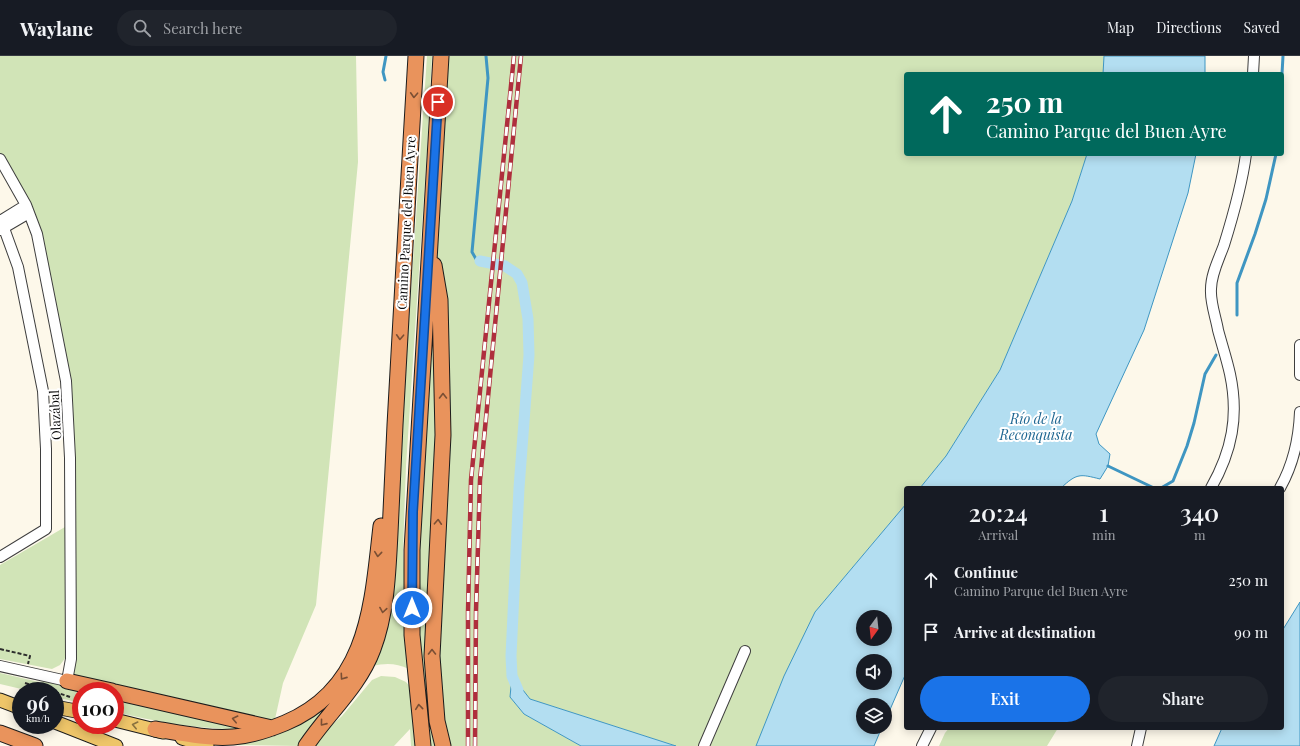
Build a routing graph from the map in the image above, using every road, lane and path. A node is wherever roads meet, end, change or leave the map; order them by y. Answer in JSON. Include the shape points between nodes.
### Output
{"nodes":[{"id":1,"x":416,"y":56,"type":"edge"},
{"id":2,"x":441,"y":56,"type":"edge"},
{"id":3,"x":1254,"y":56,"type":"edge"},
{"id":4,"x":1253,"y":72,"type":"edge"},
{"id":5,"x":1246,"y":156,"type":"edge"},
{"id":6,"x":0,"y":159,"type":"edge"},
{"id":7,"x":28,"y":209,"type":"junction"},
{"id":8,"x":1,"y":224,"type":"edge"},
{"id":9,"x":430,"y":240,"type":"junction"},
{"id":10,"x":1300,"y":344,"type":"edge"},
{"id":11,"x":1300,"y":375,"type":"edge"},
{"id":12,"x":396,"y":390,"type":"junction"},
{"id":13,"x":1300,"y":412,"type":"edge"},
{"id":14,"x":1212,"y":486,"type":"edge"},
{"id":15,"x":1281,"y":486,"type":"edge"},
{"id":16,"x":0,"y":557,"type":"edge"},
{"id":17,"x":746,"y":651,"type":"dead end"},
{"id":18,"x":0,"y":666,"type":"edge"},
{"id":19,"x":67,"y":681,"type":"junction"},
{"id":20,"x":72,"y":682,"type":"edge"},
{"id":21,"x":0,"y":694,"type":"edge"},
{"id":22,"x":124,"y":694,"type":"edge"},
{"id":23,"x":12,"y":697,"type":"edge"},
{"id":24,"x":0,"y":700,"type":"edge"},
{"id":25,"x":12,"y":705,"type":"edge"},
{"id":26,"x":124,"y":722,"type":"edge"},
{"id":27,"x":64,"y":726,"type":"edge"},
{"id":28,"x":273,"y":728,"type":"junction"},
{"id":29,"x":155,"y":729,"type":"junction"},
{"id":30,"x":930,"y":730,"type":"edge"},
{"id":31,"x":1141,"y":730,"type":"edge"},
{"id":32,"x":0,"y":733,"type":"edge"},
{"id":33,"x":111,"y":744,"type":"edge"},
{"id":34,"x":35,"y":746,"type":"edge"},
{"id":35,"x":207,"y":746,"type":"edge"},
{"id":36,"x":306,"y":746,"type":"edge"},
{"id":37,"x":423,"y":746,"type":"edge"},
{"id":38,"x":442,"y":746,"type":"edge"},
{"id":39,"x":704,"y":746,"type":"edge"},
{"id":40,"x":922,"y":746,"type":"edge"},
{"id":41,"x":1138,"y":746,"type":"edge"}],
"edges":[{"from":1,"to":12,"type":"highway","name":"Camino Parque del Buen Ayre","one_way":true},
{"from":2,"to":9,"type":"highway","name":"Camino Parque del Buen Ayre"},
{"from":3,"to":4,"type":"street"},
{"from":5,"to":14,"type":"street","via":[[1236,202],[1210,290],[1234,400],[1228,452]]},
{"from":6,"to":7,"type":"street","name":"Olazábal"},
{"from":7,"to":8,"type":"street"},
{"from":7,"to":19,"type":"street","name":"Olazábal","via":[[36,234],[66,381],[70,458],[70,659]]},
{"from":8,"to":16,"type":"street","via":[[18,267],[43,391],[46,529]]},
{"from":37,"to":9,"type":"highway","one_way":true,"via":[[412,634],[412,550]]},
{"from":38,"to":9,"type":"highway","one_way":true,"via":[[437,721],[432,656],[442,435],[440,300]]},
{"from":10,"to":11,"type":"street"},
{"from":12,"to":28,"type":"highway","one_way":true,"via":[[373,596],[361,644],[344,677],[328,696],[312,709]]},
{"from":12,"to":36,"type":"highway","one_way":true,"via":[[388,573],[378,635],[370,658],[356,684]]},
{"from":13,"to":15,"type":"street","via":[[1294,454]]},
{"from":17,"to":39,"type":"street"},
{"from":18,"to":19,"type":"street"},
{"from":19,"to":20,"type":"highway"},
{"from":21,"to":23,"type":"main road"},
{"from":28,"to":22,"type":"highway","one_way":true},
{"from":24,"to":25,"type":"main road"},
{"from":29,"to":26,"type":"main road","one_way":true},
{"from":27,"to":33,"type":"main road"},
{"from":28,"to":29,"type":"highway","via":[[232,737],[211,737]]},
{"from":29,"to":35,"type":"main road"},
{"from":30,"to":40,"type":"street"},
{"from":31,"to":41,"type":"street"},
{"from":32,"to":34,"type":"highway"}]}
